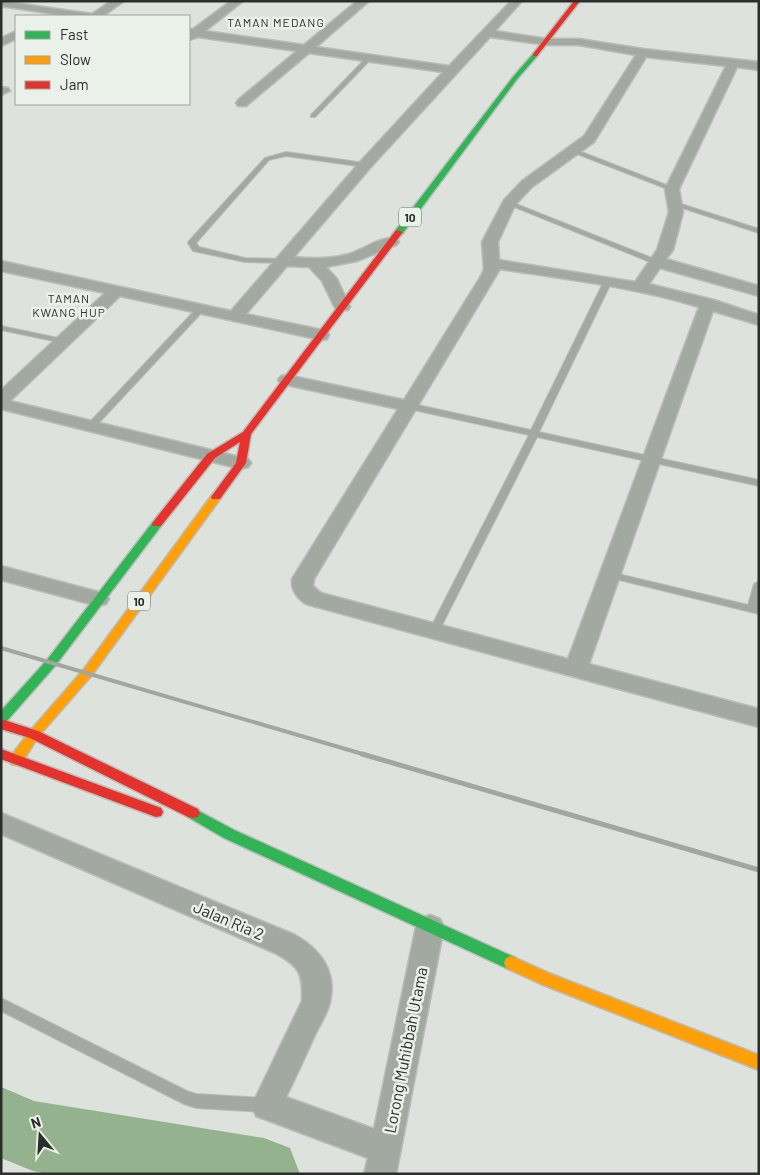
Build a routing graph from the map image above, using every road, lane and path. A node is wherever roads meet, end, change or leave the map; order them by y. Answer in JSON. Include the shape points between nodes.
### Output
{"nodes":[{"id":1,"x":119,"y":1,"type":"edge"},
{"id":2,"x":238,"y":1,"type":"edge"},
{"id":3,"x":364,"y":1,"type":"edge"},
{"id":4,"x":517,"y":1,"type":"edge"},
{"id":5,"x":577,"y":1,"type":"edge"},
{"id":6,"x":1,"y":3,"type":"edge"},
{"id":7,"x":49,"y":14,"type":"edge"},
{"id":8,"x":68,"y":15,"type":"edge"},
{"id":9,"x":98,"y":15,"type":"edge"},
{"id":10,"x":488,"y":34,"type":"junction"},
{"id":11,"x":15,"y":35,"type":"edge"},
{"id":12,"x":191,"y":35,"type":"edge"},
{"id":13,"x":547,"y":42,"type":"junction"},
{"id":14,"x":1,"y":43,"type":"edge"},
{"id":15,"x":1,"y":48,"type":"edge"},
{"id":16,"x":307,"y":49,"type":"junction"},
{"id":17,"x":15,"y":51,"type":"edge"},
{"id":18,"x":643,"y":54,"type":"junction"},
{"id":19,"x":369,"y":58,"type":"junction"},
{"id":20,"x":732,"y":65,"type":"junction"},
{"id":21,"x":759,"y":66,"type":"edge"},
{"id":22,"x":452,"y":70,"type":"junction"},
{"id":23,"x":242,"y":104,"type":"dead end"},
{"id":24,"x":313,"y":116,"type":"dead end"},
{"id":25,"x":574,"y":151,"type":"junction"},
{"id":26,"x":365,"y":165,"type":"junction"},
{"id":27,"x":672,"y":188,"type":"junction"},
{"id":28,"x":510,"y":203,"type":"junction"},
{"id":29,"x":675,"y":204,"type":"junction"},
{"id":30,"x":759,"y":231,"type":"edge"},
{"id":31,"x":391,"y":242,"type":"junction"},
{"id":32,"x":284,"y":261,"type":"junction"},
{"id":33,"x":658,"y":262,"type":"junction"},
{"id":34,"x":491,"y":263,"type":"junction"},
{"id":35,"x":315,"y":265,"type":"junction"},
{"id":36,"x":1,"y":266,"type":"edge"},
{"id":37,"x":608,"y":281,"type":"junction"},
{"id":38,"x":639,"y":287,"type":"junction"},
{"id":39,"x":116,"y":291,"type":"junction"},
{"id":40,"x":759,"y":291,"type":"edge"},
{"id":41,"x":708,"y":303,"type":"junction"},
{"id":42,"x":342,"y":308,"type":"junction"},
{"id":43,"x":200,"y":310,"type":"junction"},
{"id":44,"x":234,"y":318,"type":"junction"},
{"id":45,"x":759,"y":320,"type":"edge"},
{"id":46,"x":1,"y":328,"type":"edge"},
{"id":47,"x":321,"y":335,"type":"junction"},
{"id":48,"x":63,"y":341,"type":"junction"},
{"id":49,"x":287,"y":380,"type":"junction"},
{"id":50,"x":1,"y":402,"type":"edge"},
{"id":51,"x":409,"y":406,"type":"junction"},
{"id":52,"x":92,"y":425,"type":"junction"},
{"id":53,"x":246,"y":434,"type":"junction"},
{"id":54,"x":534,"y":434,"type":"junction"},
{"id":55,"x":211,"y":456,"type":"junction"},
{"id":56,"x":652,"y":459,"type":"junction"},
{"id":57,"x":241,"y":463,"type":"junction"},
{"id":58,"x":759,"y":482,"type":"edge"},
{"id":59,"x":1,"y":573,"type":"edge"},
{"id":60,"x":610,"y":575,"type":"junction"},
{"id":61,"x":759,"y":584,"type":"edge"},
{"id":62,"x":98,"y":599,"type":"junction"},
{"id":63,"x":756,"y":610,"type":"edge"},
{"id":64,"x":434,"y":631,"type":"junction"},
{"id":65,"x":576,"y":669,"type":"junction"},
{"id":66,"x":759,"y":718,"type":"edge"},
{"id":67,"x":1,"y":720,"type":"edge"},
{"id":68,"x":1,"y":724,"type":"edge"},
{"id":69,"x":34,"y":734,"type":"junction"},
{"id":70,"x":1,"y":754,"type":"edge"},
{"id":71,"x":16,"y":760,"type":"junction"},
{"id":72,"x":1,"y":823,"type":"edge"},
{"id":73,"x":229,"y":834,"type":"junction"},
{"id":74,"x":430,"y":927,"type":"junction"},
{"id":75,"x":1,"y":1004,"type":"edge"},
{"id":76,"x":759,"y":1063,"type":"edge"},
{"id":77,"x":267,"y":1105,"type":"junction"},
{"id":78,"x":383,"y":1161,"type":"edge"}],
"edges":[{"from":1,"to":9,"type":"street"},
{"from":2,"to":12,"type":"street"},
{"from":3,"to":16,"type":"street"},
{"from":4,"to":10,"type":"street"},
{"from":5,"to":13,"type":"main road","number":"10"},
{"from":6,"to":7,"type":"street"},
{"from":7,"to":8,"type":"street"},
{"from":10,"to":13,"type":"street"},
{"from":10,"to":22,"type":"street"},
{"from":11,"to":14,"type":"street"},
{"from":12,"to":16,"type":"street"},
{"from":13,"to":18,"type":"street","via":[[609,54]]},
{"from":13,"to":31,"type":"main road","number":"10","via":[[515,78]]},
{"from":15,"to":17,"type":"street"},
{"from":16,"to":19,"type":"street"},
{"from":16,"to":23,"type":"street"},
{"from":18,"to":20,"type":"street"},
{"from":18,"to":25,"type":"street","via":[[589,139]]},
{"from":19,"to":22,"type":"street"},
{"from":19,"to":24,"type":"lane"},
{"from":20,"to":21,"type":"street"},
{"from":20,"to":27,"type":"street"},
{"from":22,"to":26,"type":"street"},
{"from":25,"to":27,"type":"lane"},
{"from":25,"to":28,"type":"street","via":[[527,184]]},
{"from":26,"to":32,"type":"street"},
{"from":26,"to":32,"type":"lane","via":[[286,154],[267,159],[192,243],[196,249],[244,260]]},
{"from":27,"to":29,"type":"street"},
{"from":28,"to":33,"type":"lane"},
{"from":28,"to":34,"type":"street","via":[[490,242]]},
{"from":29,"to":30,"type":"lane"},
{"from":29,"to":33,"type":"street","via":[[676,212],[665,250]]},
{"from":31,"to":35,"type":"street","via":[[360,256]]},
{"from":31,"to":42,"type":"main road","number":"10"},
{"from":32,"to":35,"type":"street"},
{"from":32,"to":44,"type":"street"},
{"from":33,"to":38,"type":"street"},
{"from":33,"to":40,"type":"street"},
{"from":34,"to":37,"type":"street"},
{"from":34,"to":51,"type":"street","via":[[489,276]]},
{"from":35,"to":42,"type":"street","via":[[329,279]]},
{"from":36,"to":39,"type":"street"},
{"from":37,"to":38,"type":"street"},
{"from":37,"to":54,"type":"lane"},
{"from":38,"to":41,"type":"street"},
{"from":39,"to":43,"type":"street"},
{"from":39,"to":48,"type":"street"},
{"from":41,"to":45,"type":"street"},
{"from":41,"to":56,"type":"street"},
{"from":42,"to":47,"type":"main road","number":"10"},
{"from":43,"to":44,"type":"street"},
{"from":43,"to":52,"type":"lane"},
{"from":44,"to":47,"type":"street"},
{"from":46,"to":48,"type":"lane"},
{"from":47,"to":49,"type":"main road","number":"10"},
{"from":48,"to":50,"type":"street"},
{"from":49,"to":51,"type":"street"},
{"from":49,"to":53,"type":"main road","number":"10"},
{"from":50,"to":52,"type":"street"},
{"from":51,"to":54,"type":"lane"},
{"from":51,"to":64,"type":"street","via":[[302,585],[307,596],[314,599]]},
{"from":52,"to":55,"type":"street"},
{"from":53,"to":55,"type":"main road","number":"10"},
{"from":53,"to":57,"type":"main road","number":"10"},
{"from":54,"to":56,"type":"lane"},
{"from":54,"to":64,"type":"lane"},
{"from":55,"to":57,"type":"street"},
{"from":55,"to":62,"type":"main road","number":"10"},
{"from":56,"to":58,"type":"lane"},
{"from":56,"to":60,"type":"street"},
{"from":57,"to":69,"type":"main road","number":"10","via":[[88,672]]},
{"from":59,"to":62,"type":"street"},
{"from":60,"to":63,"type":"lane"},
{"from":60,"to":65,"type":"street"},
{"from":61,"to":63,"type":"lane"},
{"from":62,"to":67,"type":"main road","number":"10","via":[[51,663]]},
{"from":64,"to":65,"type":"street"},
{"from":65,"to":66,"type":"street"},
{"from":68,"to":69,"type":"main road"},
{"from":69,"to":71,"type":"main road","number":"10"},
{"from":69,"to":73,"type":"main road","via":[[175,803]]},
{"from":70,"to":71,"type":"main road"},
{"from":71,"to":73,"type":"main road"},
{"from":72,"to":77,"type":"street","name":"Jalan Ria 2","via":[[285,944],[313,966],[317,983],[316,1002]]},
{"from":73,"to":74,"type":"main road"},
{"from":74,"to":76,"type":"main road","via":[[546,979]]},
{"from":74,"to":78,"type":"street","name":"Lorong Muhibbah Utama"},
{"from":75,"to":77,"type":"lane","via":[[184,1097],[196,1101]]},
{"from":77,"to":78,"type":"street"}]}
